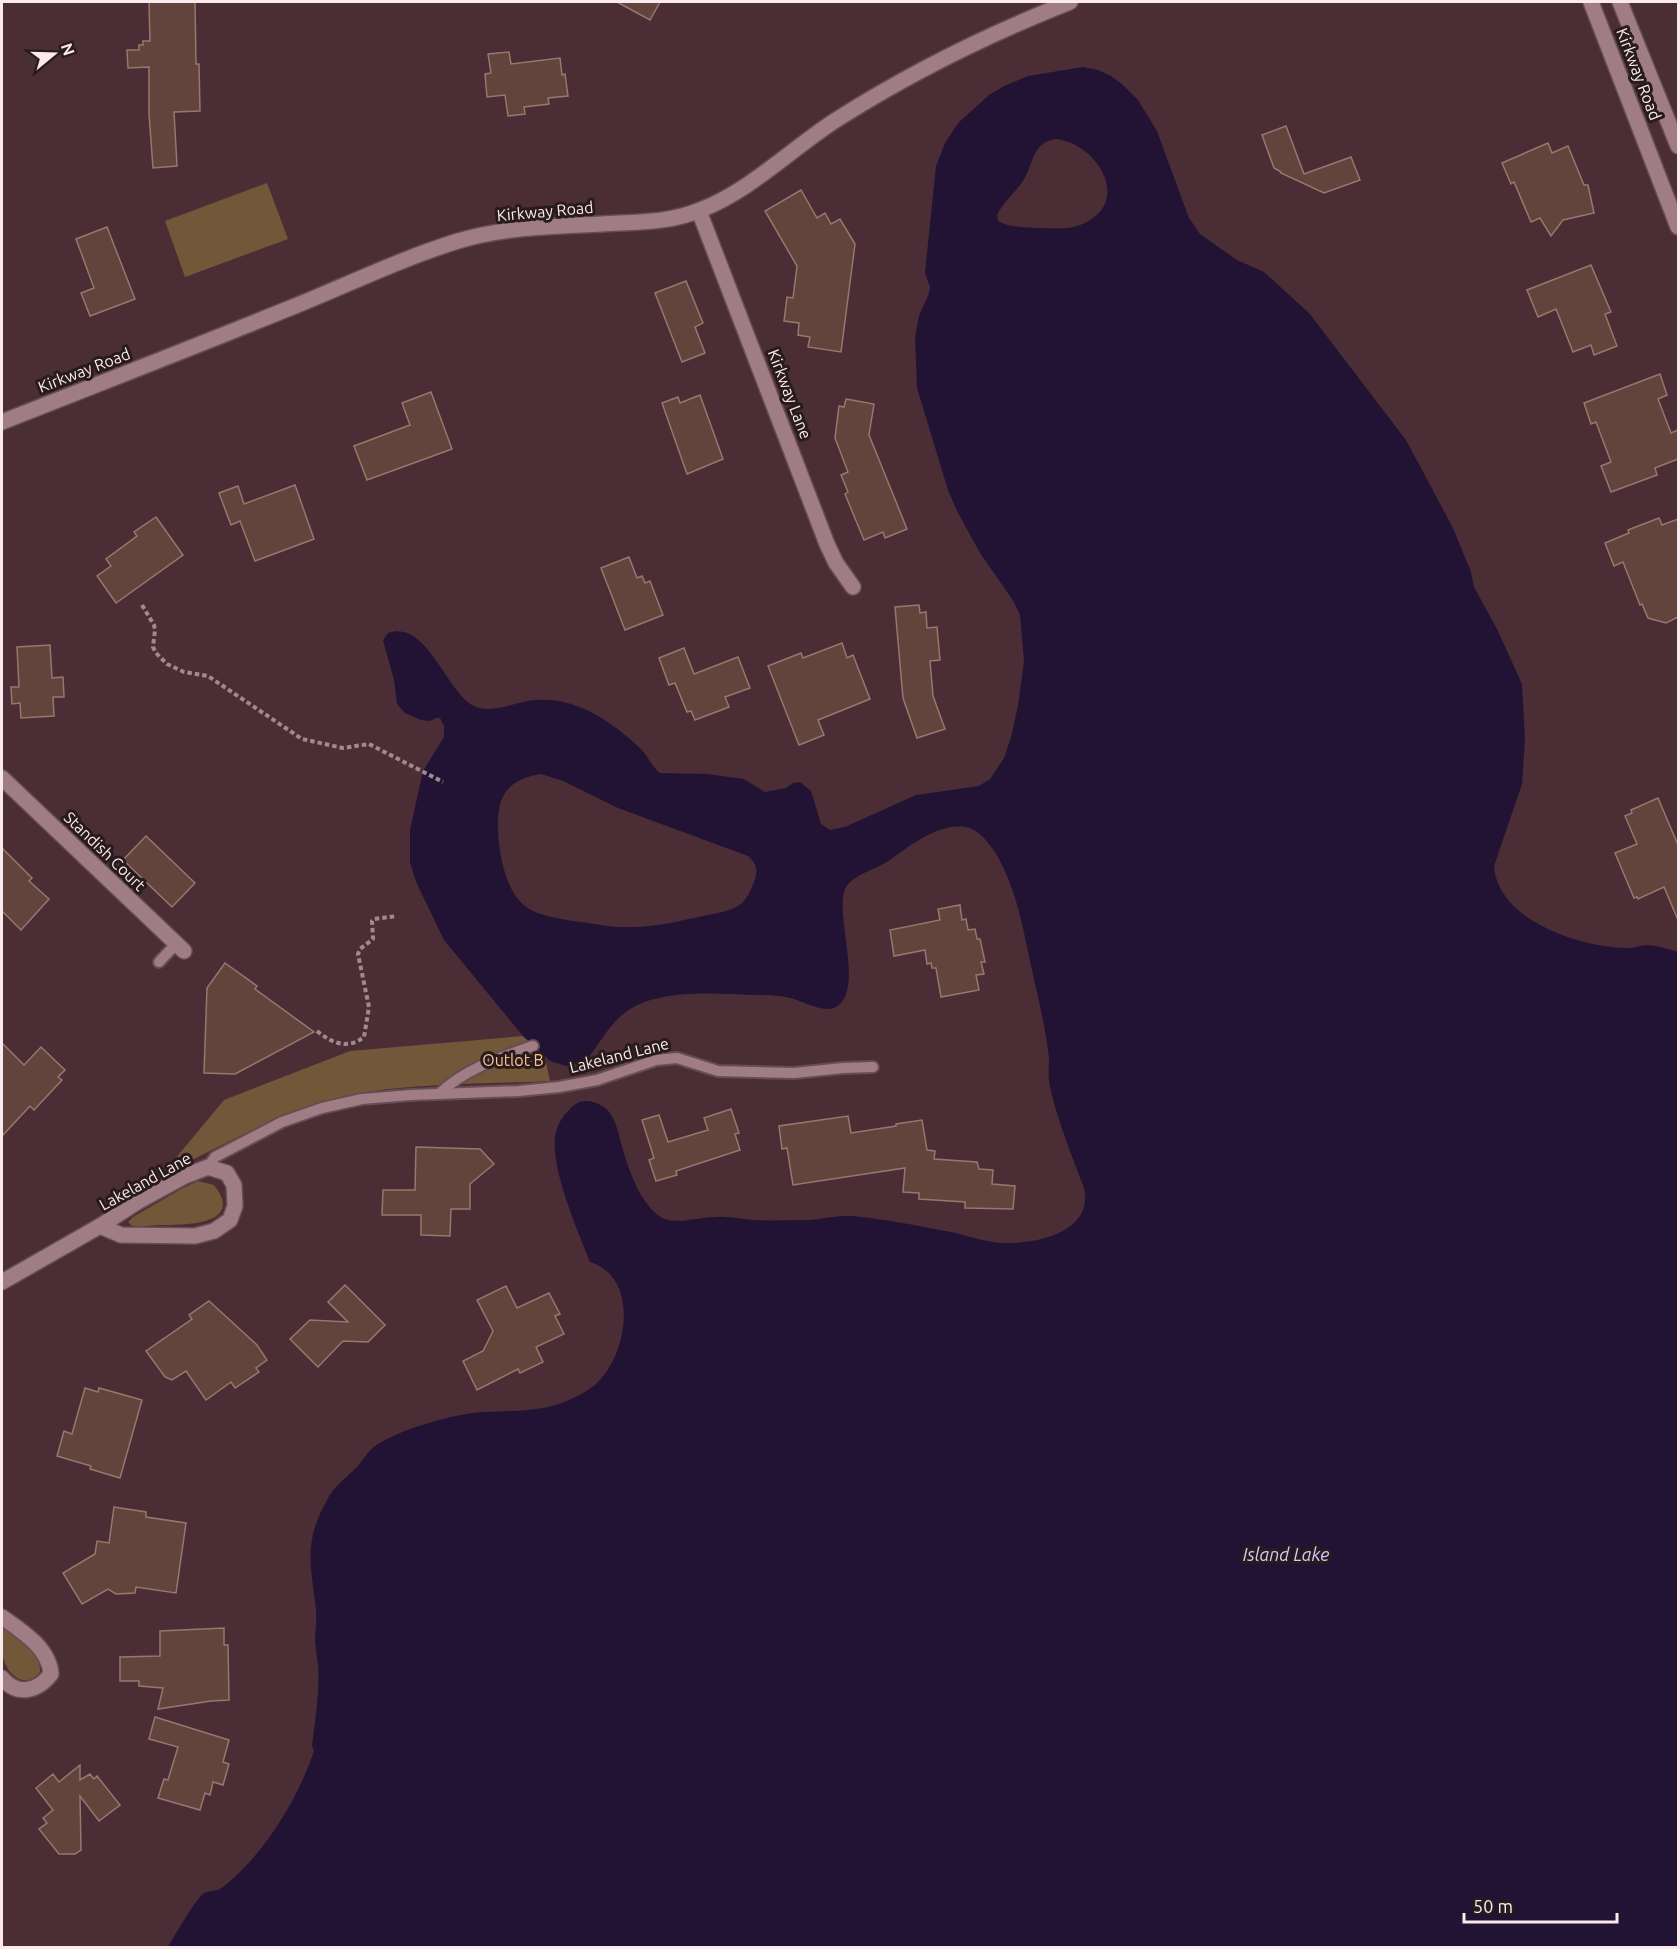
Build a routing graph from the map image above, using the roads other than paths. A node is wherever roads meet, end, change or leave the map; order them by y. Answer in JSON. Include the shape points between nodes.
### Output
{"nodes":[{"id":1,"x":1070,"y":2,"type":"edge"},
{"id":2,"x":1591,"y":2,"type":"edge"},
{"id":3,"x":1620,"y":2,"type":"edge"},
{"id":4,"x":1678,"y":146,"type":"edge"},
{"id":5,"x":699,"y":211,"type":"junction"},
{"id":6,"x":1678,"y":227,"type":"edge"},
{"id":7,"x":2,"y":422,"type":"edge"},
{"id":8,"x":853,"y":587,"type":"dead end"},
{"id":9,"x":2,"y":778,"type":"edge"},
{"id":10,"x":180,"y":947,"type":"joint"},
{"id":11,"x":159,"y":962,"type":"dead end"},
{"id":12,"x":533,"y":1046,"type":"dead end"},
{"id":13,"x":873,"y":1066,"type":"dead end"},
{"id":14,"x":439,"y":1094,"type":"junction"},
{"id":15,"x":208,"y":1167,"type":"junction"},
{"id":16,"x":100,"y":1226,"type":"junction"},
{"id":17,"x":2,"y":1282,"type":"edge"},
{"id":18,"x":2,"y":1617,"type":"edge"},
{"id":19,"x":2,"y":1678,"type":"edge"}],
"edges":[{"from":1,"to":5,"type":"street","name":"Kirkway Road","via":[[899,81],[822,129],[725,198]]},
{"from":2,"to":6,"type":"street","name":"Kirkway Road"},
{"from":3,"to":4,"type":"street","name":"Kirkway Road"},
{"from":5,"to":7,"type":"street","name":"Kirkway Road","via":[[657,220],[514,230],[459,241]]},
{"from":5,"to":8,"type":"street","name":"Kirkway Lane","via":[[827,544]]},
{"from":9,"to":10,"type":"street","name":"Standish Court"},
{"from":10,"to":11,"type":"lane"},
{"from":12,"to":14,"type":"lane","via":[[481,1065]]},
{"from":13,"to":14,"type":"lane","name":"Lakeland Lane","via":[[794,1073],[718,1071],[677,1058],[559,1087]]},
{"from":14,"to":15,"type":"lane","name":"Lakeland Lane","via":[[362,1099],[322,1108],[243,1141],[215,1157]]},
{"from":15,"to":16,"type":"street","name":"Lakeland Lane","via":[[139,1201]]},
{"from":15,"to":16,"type":"street","name":"Lakeland Lane","via":[[227,1173],[234,1185],[235,1206],[230,1220],[214,1231],[195,1236],[121,1235]]},
{"from":16,"to":17,"type":"street","name":"Lakeland Lane"},
{"from":18,"to":19,"type":"street","via":[[43,1651],[51,1674],[45,1682],[26,1690],[9,1687]]}]}
